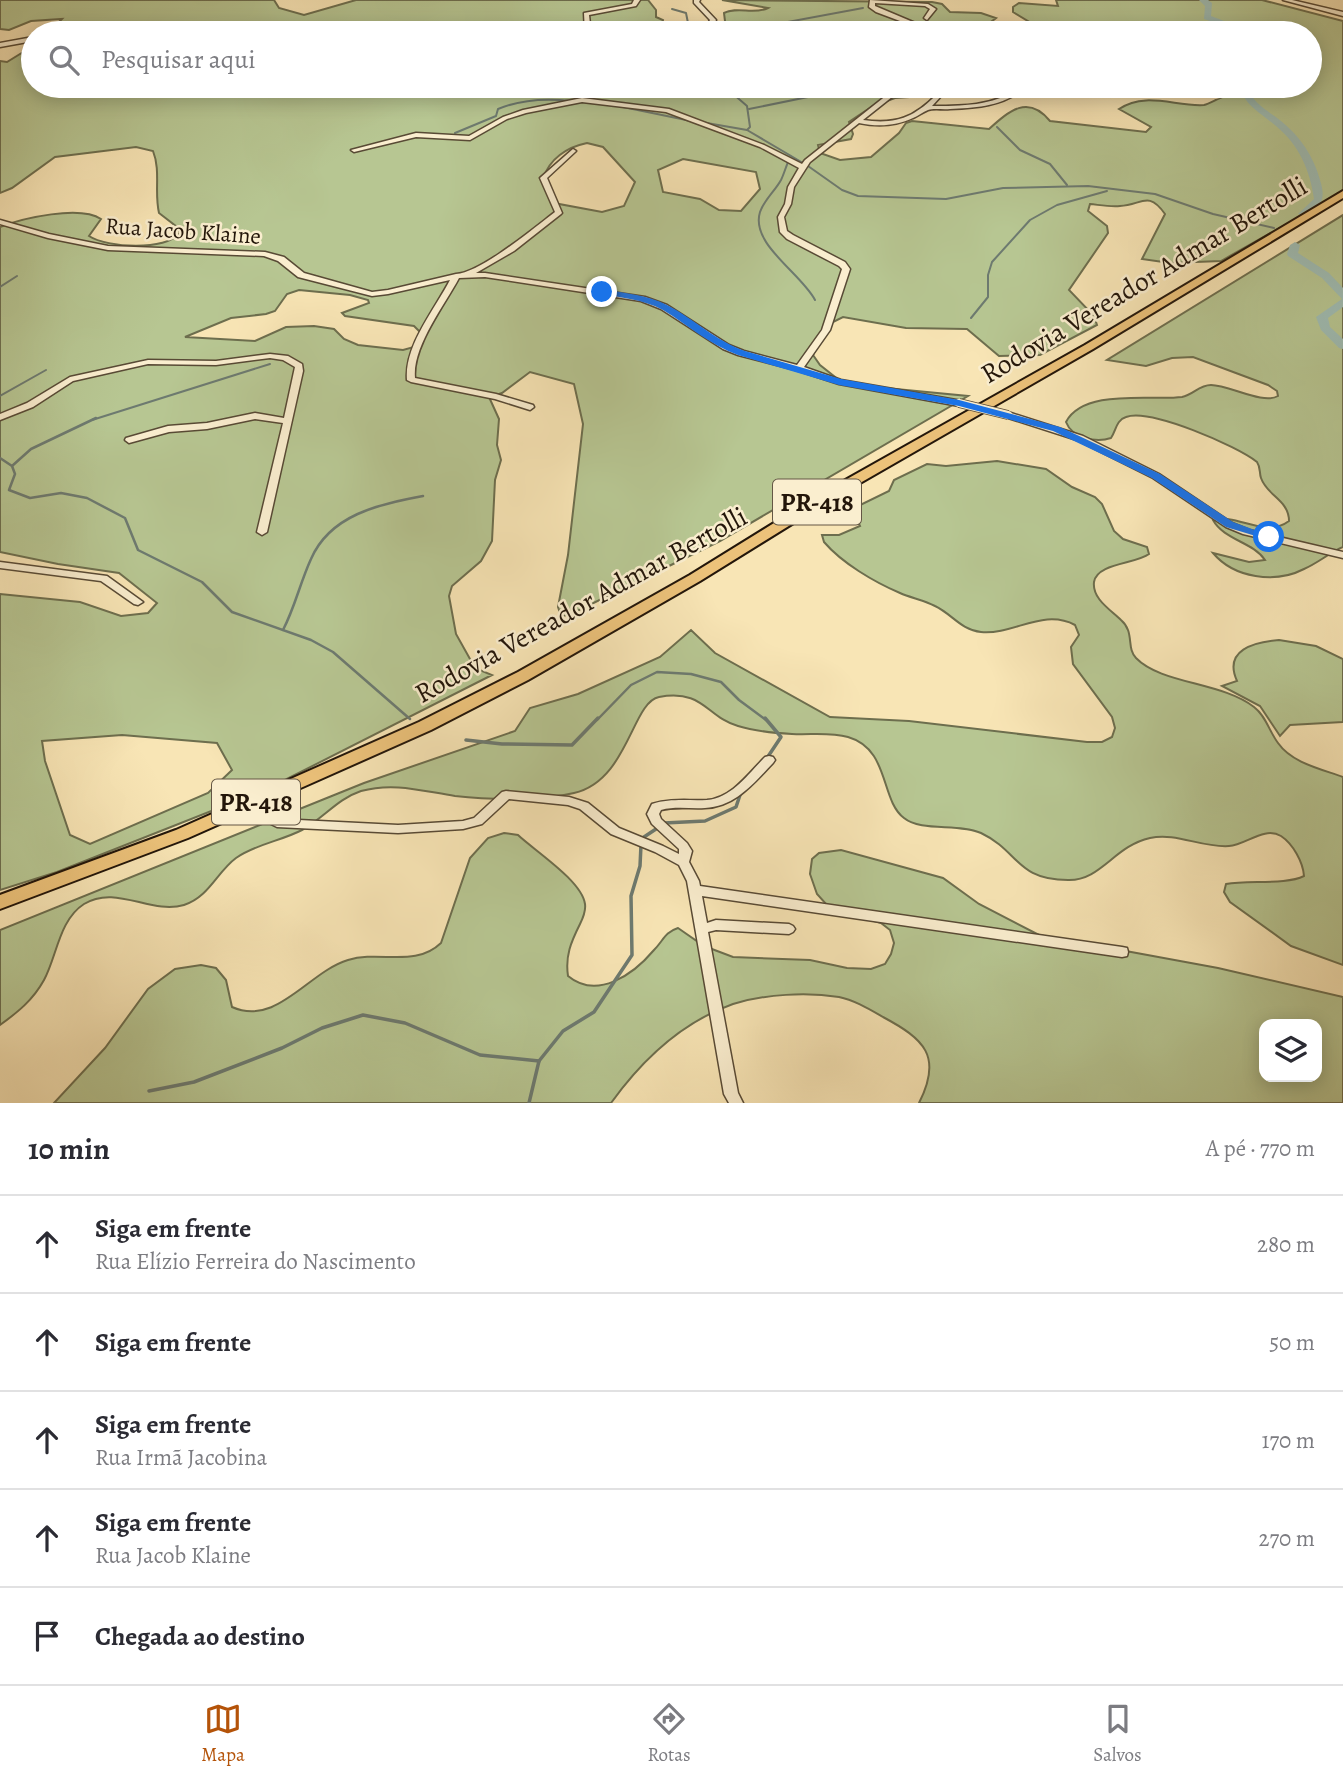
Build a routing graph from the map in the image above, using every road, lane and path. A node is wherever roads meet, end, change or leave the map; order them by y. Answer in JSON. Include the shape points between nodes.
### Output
{"nodes":[{"id":1,"x":636,"y":0,"type":"edge"},
{"id":2,"x":697,"y":0,"type":"edge"},
{"id":3,"x":1286,"y":0,"type":"edge"},
{"id":4,"x":1315,"y":0,"type":"edge"},
{"id":5,"x":873,"y":1,"type":"edge"},
{"id":6,"x":1305,"y":5,"type":"junction"},
{"id":7,"x":1343,"y":14,"type":"edge"},
{"id":8,"x":927,"y":18,"type":"dead end"},
{"id":9,"x":587,"y":21,"type":"edge"},
{"id":10,"x":713,"y":21,"type":"edge"},
{"id":11,"x":904,"y":21,"type":"edge"},
{"id":12,"x":21,"y":41,"type":"edge"},
{"id":13,"x":0,"y":45,"type":"edge"},
{"id":14,"x":887,"y":98,"type":"edge"},
{"id":15,"x":937,"y":98,"type":"edge"},
{"id":16,"x":1000,"y":98,"type":"edge"},
{"id":17,"x":927,"y":108,"type":"junction"},
{"id":18,"x":858,"y":121,"type":"junction"},
{"id":19,"x":354,"y":150,"type":"dead end"},
{"id":20,"x":573,"y":150,"type":"dead end"},
{"id":21,"x":804,"y":168,"type":"junction"},
{"id":22,"x":1343,"y":194,"type":"edge"},
{"id":23,"x":0,"y":222,"type":"edge"},
{"id":24,"x":468,"y":275,"type":"junction"},
{"id":25,"x":456,"y":276,"type":"junction"},
{"id":26,"x":799,"y":368,"type":"junction"},
{"id":27,"x":530,"y":407,"type":"dead end"},
{"id":28,"x":0,"y":417,"type":"edge"},
{"id":29,"x":286,"y":421,"type":"junction"},
{"id":30,"x":130,"y":440,"type":"dead end"},
{"id":31,"x":262,"y":532,"type":"dead end"},
{"id":32,"x":1343,"y":555,"type":"edge"},
{"id":33,"x":0,"y":565,"type":"edge"},
{"id":34,"x":138,"y":601,"type":"dead end"},
{"id":35,"x":769,"y":760,"type":"dead end"},
{"id":36,"x":267,"y":817,"type":"dead end"},
{"id":37,"x":682,"y":862,"type":"junction"},
{"id":38,"x":694,"y":890,"type":"junction"},
{"id":39,"x":0,"y":902,"type":"edge"},
{"id":40,"x":701,"y":929,"type":"junction"},
{"id":41,"x":789,"y":929,"type":"dead end"},
{"id":42,"x":1122,"y":952,"type":"dead end"},
{"id":43,"x":736,"y":1103,"type":"edge"}],
"edges":[{"from":1,"to":9,"type":"street","via":[[617,10],[586,14]]},
{"from":2,"to":10,"type":"street"},
{"from":3,"to":6,"type":"street"},
{"from":4,"to":6,"type":"street"},
{"from":5,"to":8,"type":"street","via":[[926,5],[933,9]]},
{"from":5,"to":11,"type":"street","via":[[872,7],[878,11]]},
{"from":6,"to":7,"type":"street"},
{"from":12,"to":13,"type":"street"},
{"from":14,"to":18,"type":"street"},
{"from":15,"to":17,"type":"street"},
{"from":16,"to":17,"type":"street","via":[[962,108]]},
{"from":17,"to":18,"type":"street","via":[[889,124]]},
{"from":18,"to":21,"type":"street"},
{"from":19,"to":21,"type":"street","via":[[416,135],[470,138],[524,111],[582,100],[667,110],[762,146]]},
{"from":20,"to":24,"type":"street","via":[[543,178],[558,213]]},
{"from":21,"to":26,"type":"street","via":[[780,217],[784,232],[846,269],[826,330]]},
{"from":22,"to":39,"type":"highway","name":"Rodovia Vereador Admar Bertolli","number":"PR-418","via":[[523,676],[425,726],[182,834]]},
{"from":23,"to":25,"type":"street","name":"Rua Jacob Klaine","via":[[108,248],[265,254],[281,259],[301,275],[372,293]]},
{"from":24,"to":25,"type":"street","name":"Rua Jacob Klaine"},
{"from":24,"to":26,"type":"street","name":"Rua Jacob Klaine","via":[[517,278],[642,299],[664,307],[726,347]]},
{"from":25,"to":27,"type":"street","via":[[412,359],[411,380]]},
{"from":26,"to":32,"type":"street","name":"Rua Jacob Klaine","bridge":true,"via":[[839,382],[1008,415],[1080,439],[1156,476],[1230,525]]},
{"from":28,"to":29,"type":"street","via":[[77,377],[148,362],[216,363],[270,356],[299,366]]},
{"from":29,"to":30,"type":"street","via":[[255,416],[168,429]]},
{"from":29,"to":31,"type":"street"},
{"from":33,"to":34,"type":"street","via":[[104,578]]},
{"from":35,"to":37,"type":"street","via":[[731,797],[711,804],[664,803],[656,807],[656,821],[684,846]]},
{"from":36,"to":37,"type":"street","via":[[278,823],[385,828],[463,825],[478,821],[499,799],[515,795],[584,806],[615,831]]},
{"from":37,"to":38,"type":"street"},
{"from":38,"to":40,"type":"street"},
{"from":38,"to":42,"type":"street"},
{"from":40,"to":41,"type":"street","via":[[716,925]]},
{"from":40,"to":43,"type":"street"}]}
